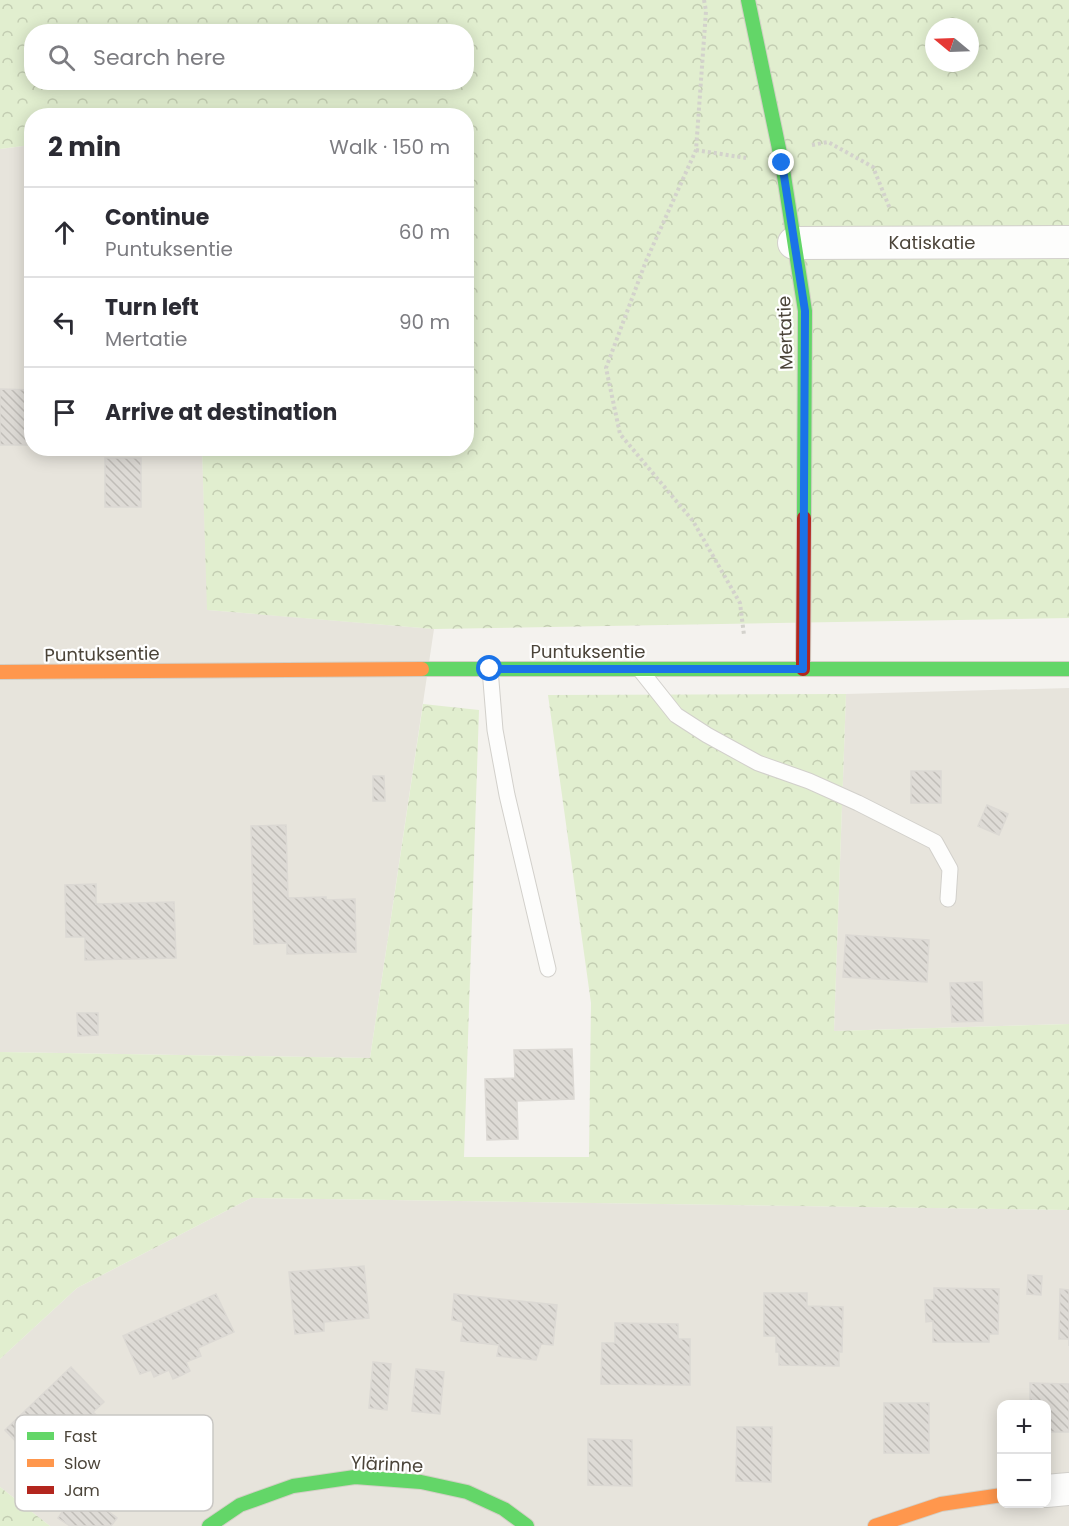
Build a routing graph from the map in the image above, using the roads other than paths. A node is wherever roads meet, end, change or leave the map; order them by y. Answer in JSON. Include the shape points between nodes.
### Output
{"nodes":[{"id":1,"x":748,"y":0,"type":"edge"},
{"id":2,"x":1069,"y":242,"type":"edge"},
{"id":3,"x":794,"y":243,"type":"junction"},
{"id":4,"x":640,"y":668,"type":"junction"},
{"id":5,"x":490,"y":669,"type":"junction"},
{"id":6,"x":803,"y":669,"type":"junction"},
{"id":7,"x":1069,"y":669,"type":"edge"},
{"id":8,"x":0,"y":672,"type":"edge"},
{"id":9,"x":948,"y":899,"type":"dead end"},
{"id":10,"x":548,"y":969,"type":"dead end"},
{"id":11,"x":1069,"y":1489,"type":"edge"},
{"id":12,"x":1051,"y":1491,"type":"edge"},
{"id":13,"x":997,"y":1497,"type":"edge"},
{"id":14,"x":209,"y":1526,"type":"edge"},
{"id":15,"x":527,"y":1526,"type":"edge"},
{"id":16,"x":875,"y":1526,"type":"edge"}],
"edges":[{"from":1,"to":3,"type":"street","name":"Mertatie","via":[[782,163]]},
{"from":2,"to":3,"type":"street","name":"Katiskatie"},
{"from":3,"to":6,"type":"street","name":"Mertatie","via":[[805,311]]},
{"from":4,"to":5,"type":"street","name":"Puntuksentie"},
{"from":4,"to":6,"type":"street","name":"Puntuksentie"},
{"from":4,"to":9,"type":"lane","via":[[676,715],[707,735],[758,763],[858,803],[935,843],[950,869]]},
{"from":5,"to":8,"type":"street","name":"Puntuksentie"},
{"from":5,"to":10,"type":"lane","via":[[505,784]]},
{"from":6,"to":7,"type":"street","name":"Puntuksentie"},
{"from":11,"to":12,"type":"street"},
{"from":13,"to":16,"type":"street","via":[[941,1504]]},
{"from":14,"to":15,"type":"street","name":"Ylärinne","via":[[240,1505],[293,1486],[355,1477],[421,1482],[467,1492],[504,1509]]}]}
